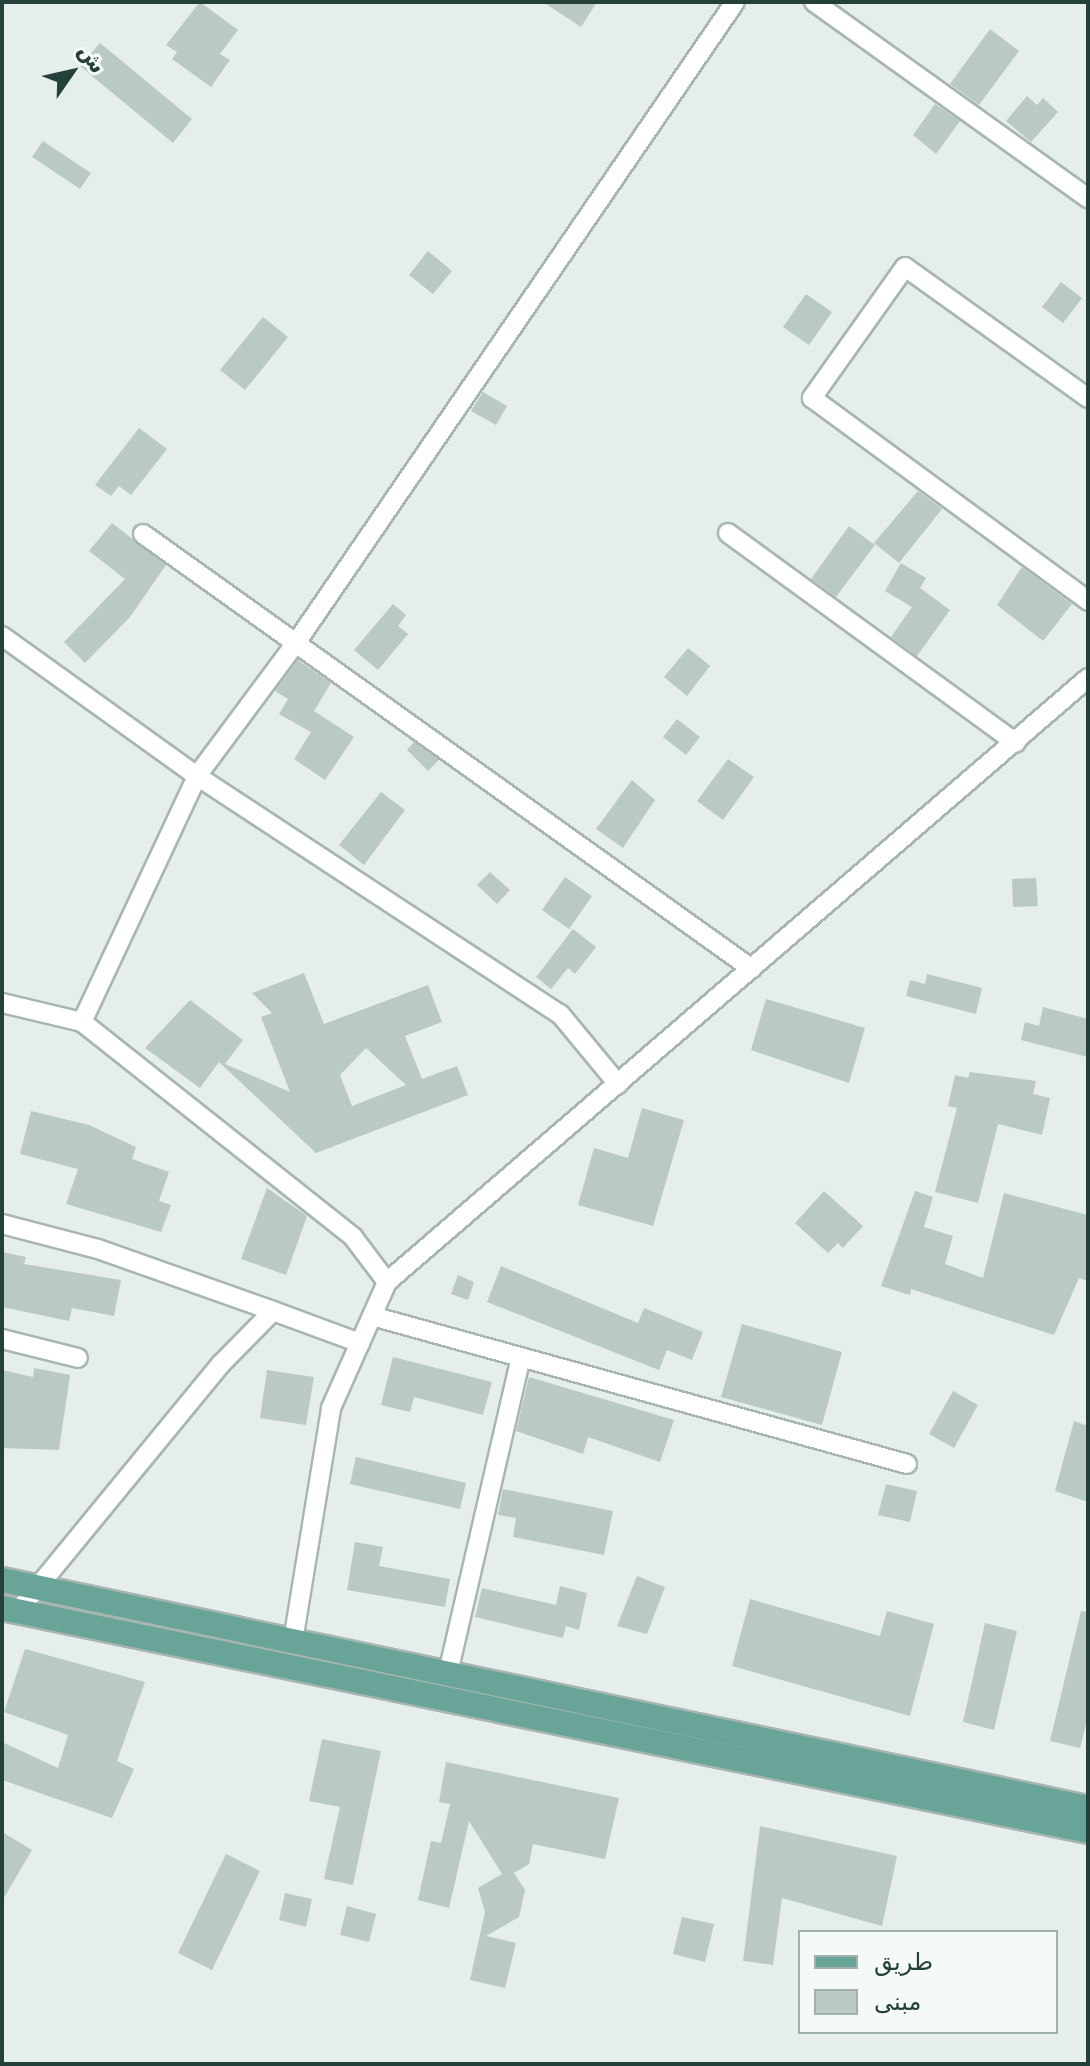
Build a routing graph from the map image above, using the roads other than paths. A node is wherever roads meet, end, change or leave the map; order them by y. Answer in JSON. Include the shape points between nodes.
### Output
{"nodes":[{"id":1,"x":735,"y":2,"type":"edge"},
{"id":2,"x":814,"y":2,"type":"edge"},
{"id":3,"x":1088,"y":198,"type":"edge"},
{"id":4,"x":1088,"y":398,"type":"edge"},
{"id":5,"x":728,"y":533,"type":"dead end"},
{"id":6,"x":143,"y":534,"type":"dead end"},
{"id":7,"x":1088,"y":601,"type":"edge"},
{"id":8,"x":2,"y":636,"type":"edge"},
{"id":9,"x":298,"y":640,"type":"junction"},
{"id":10,"x":1088,"y":678,"type":"edge"},
{"id":11,"x":1016,"y":743,"type":"junction"},
{"id":12,"x":197,"y":776,"type":"junction"},
{"id":13,"x":752,"y":969,"type":"junction"},
{"id":14,"x":2,"y":1003,"type":"edge"},
{"id":15,"x":82,"y":1022,"type":"junction"},
{"id":16,"x":618,"y":1084,"type":"junction"},
{"id":17,"x":2,"y":1224,"type":"edge"},
{"id":18,"x":387,"y":1282,"type":"junction"},
{"id":19,"x":273,"y":1311,"type":"junction"},
{"id":20,"x":372,"y":1316,"type":"junction"},
{"id":21,"x":2,"y":1339,"type":"edge"},
{"id":22,"x":360,"y":1343,"type":"junction"},
{"id":23,"x":521,"y":1357,"type":"junction"},
{"id":24,"x":78,"y":1358,"type":"dead end"},
{"id":25,"x":907,"y":1464,"type":"dead end"},
{"id":26,"x":2,"y":1580,"type":"edge"},
{"id":27,"x":40,"y":1587,"type":"junction"},
{"id":28,"x":10,"y":1609,"type":"edge"},
{"id":29,"x":293,"y":1641,"type":"junction"},
{"id":30,"x":448,"y":1673,"type":"junction"},
{"id":31,"x":1088,"y":1808,"type":"edge"},
{"id":32,"x":1088,"y":1831,"type":"edge"}],
"edges":[{"from":1,"to":9,"type":"street"},
{"from":2,"to":3,"type":"street"},
{"from":4,"to":7,"type":"street","via":[[905,267],[812,398]]},
{"from":5,"to":11,"type":"street"},
{"from":6,"to":9,"type":"street"},
{"from":8,"to":12,"type":"street"},
{"from":9,"to":12,"type":"street"},
{"from":9,"to":13,"type":"street"},
{"from":10,"to":11,"type":"street"},
{"from":11,"to":13,"type":"street"},
{"from":12,"to":15,"type":"street"},
{"from":12,"to":16,"type":"street","via":[[560,1014]]},
{"from":13,"to":16,"type":"street"},
{"from":14,"to":15,"type":"street"},
{"from":15,"to":18,"type":"street","via":[[353,1237]]},
{"from":16,"to":18,"type":"street"},
{"from":17,"to":19,"type":"street","via":[[98,1249]]},
{"from":18,"to":20,"type":"street"},
{"from":19,"to":22,"type":"street"},
{"from":19,"to":27,"type":"street","via":[[221,1364]]},
{"from":20,"to":22,"type":"street"},
{"from":20,"to":23,"type":"street"},
{"from":21,"to":24,"type":"street"},
{"from":22,"to":29,"type":"street","via":[[331,1408]]},
{"from":23,"to":25,"type":"street"},
{"from":23,"to":30,"type":"street"},
{"from":26,"to":27,"type":"main road"},
{"from":27,"to":28,"type":"street"},
{"from":27,"to":29,"type":"main road"},
{"from":28,"to":32,"type":"main road"},
{"from":29,"to":30,"type":"main road"},
{"from":30,"to":31,"type":"main road"}]}
